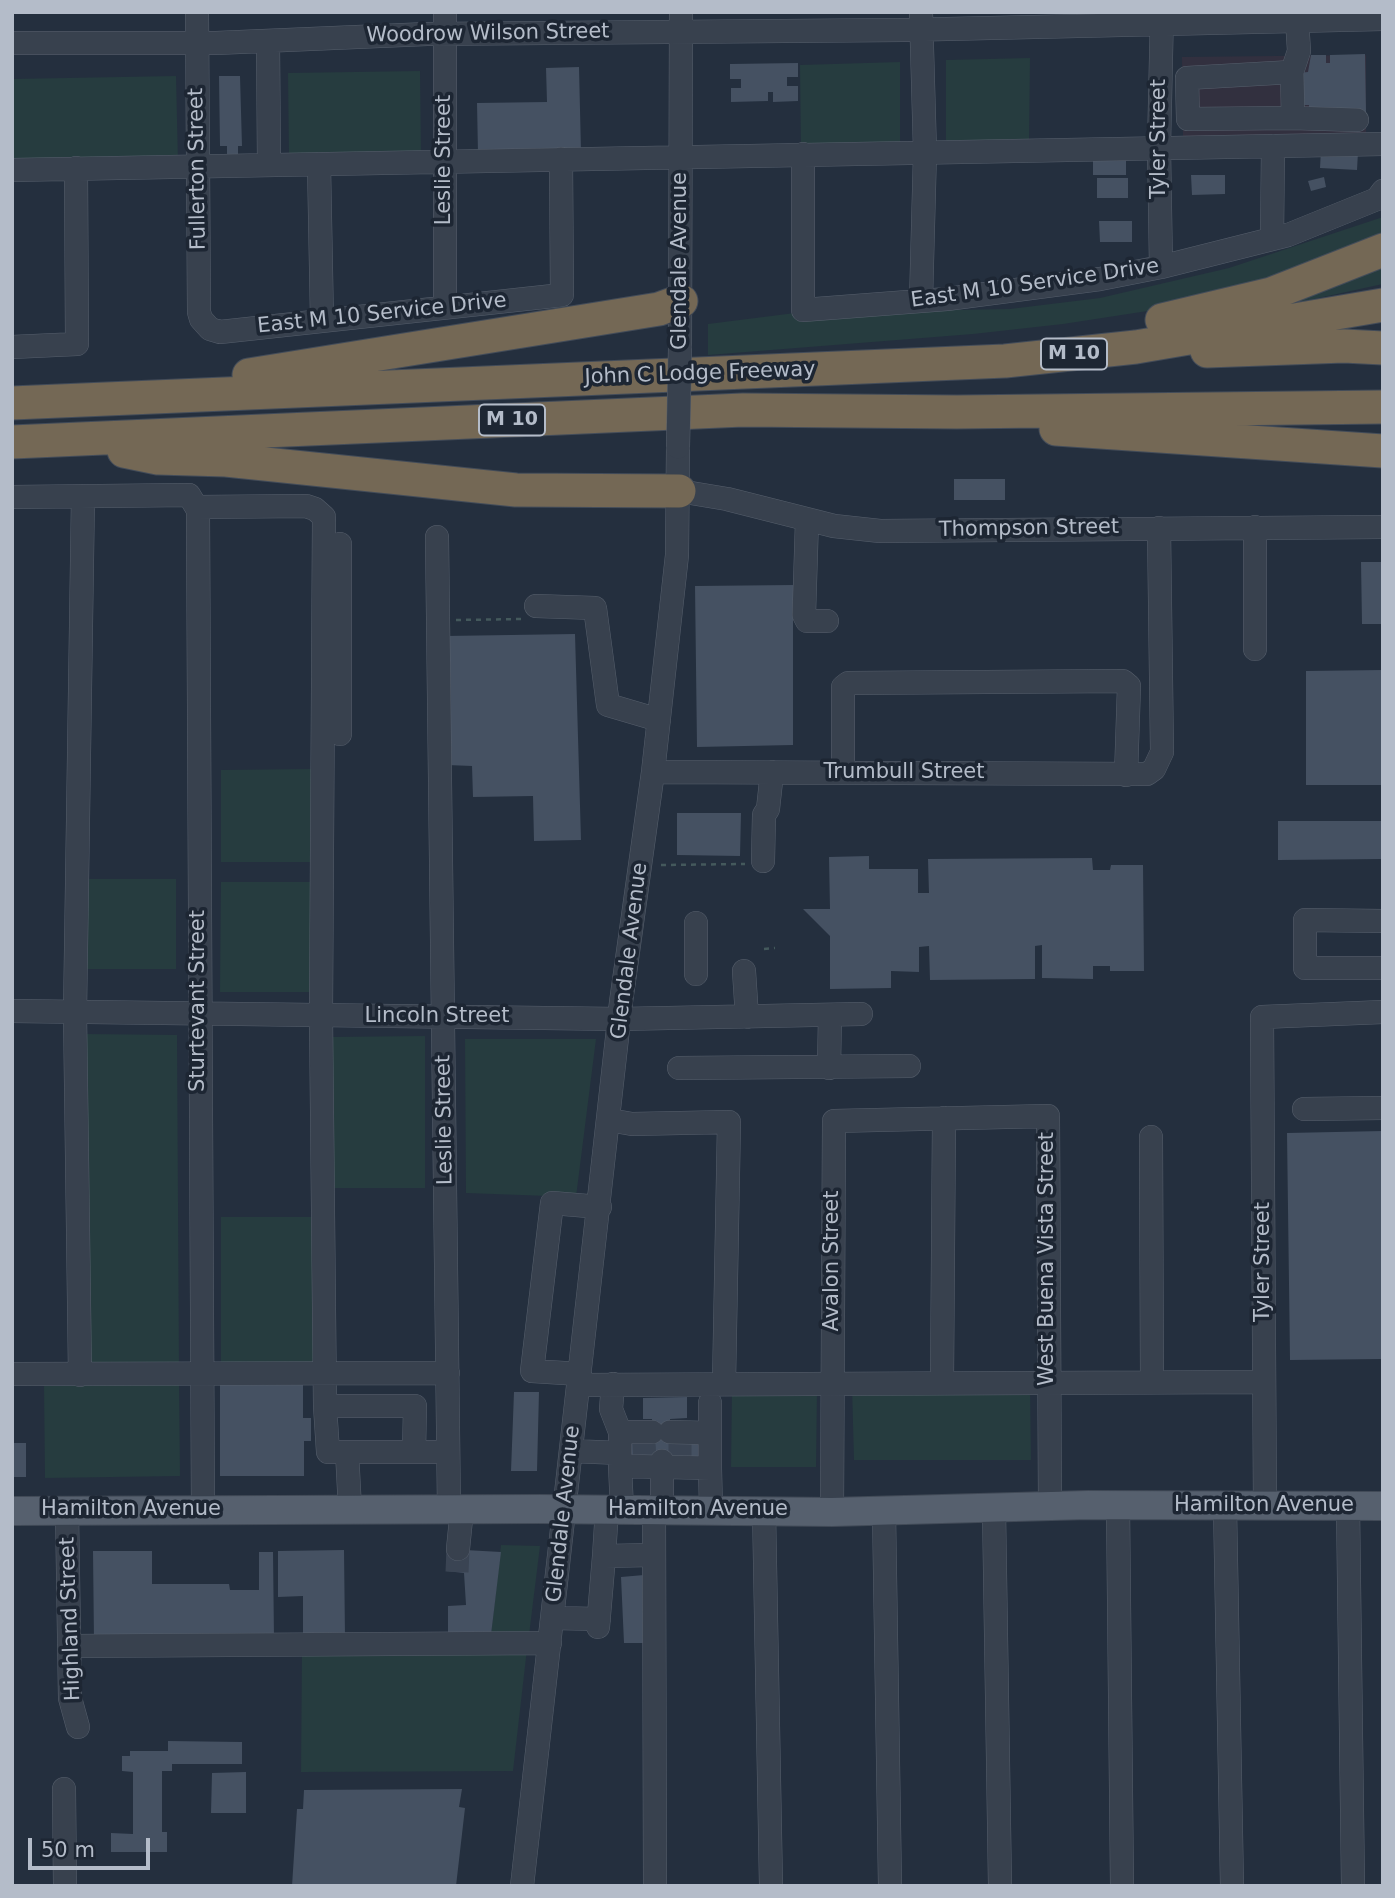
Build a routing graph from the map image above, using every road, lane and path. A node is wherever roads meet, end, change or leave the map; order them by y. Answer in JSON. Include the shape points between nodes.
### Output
{"nodes":[{"id":1,"x":197,"y":12,"type":"edge"},
{"id":2,"x":1162,"y":18,"type":"edge"},
{"id":3,"x":1383,"y":19,"type":"edge"},
{"id":4,"x":1297,"y":20,"type":"junction"},
{"id":5,"x":681,"y":21,"type":"edge"},
{"id":6,"x":921,"y":21,"type":"edge"},
{"id":7,"x":445,"y":23,"type":"edge"},
{"id":8,"x":268,"y":41,"type":"junction"},
{"id":9,"x":12,"y":43,"type":"edge"},
{"id":10,"x":197,"y":43,"type":"junction"},
{"id":11,"x":1292,"y":72,"type":"junction"},
{"id":12,"x":1293,"y":118,"type":"junction"},
{"id":13,"x":1357,"y":120,"type":"dead end"},
{"id":14,"x":1383,"y":144,"type":"edge"},
{"id":15,"x":1273,"y":146,"type":"junction"},
{"id":16,"x":1159,"y":147,"type":"junction"},
{"id":17,"x":925,"y":152,"type":"junction"},
{"id":18,"x":803,"y":154,"type":"junction"},
{"id":19,"x":681,"y":158,"type":"junction"},
{"id":20,"x":561,"y":159,"type":"junction"},
{"id":21,"x":445,"y":161,"type":"junction"},
{"id":22,"x":269,"y":164,"type":"junction"},
{"id":23,"x":318,"y":164,"type":"junction"},
{"id":24,"x":199,"y":166,"type":"junction"},
{"id":25,"x":76,"y":168,"type":"junction"},
{"id":26,"x":12,"y":170,"type":"edge"},
{"id":27,"x":1382,"y":193,"type":"edge"},
{"id":28,"x":1272,"y":239,"type":"junction"},
{"id":29,"x":1383,"y":250,"type":"edge"},
{"id":30,"x":1161,"y":267,"type":"junction"},
{"id":31,"x":681,"y":301,"type":"junction"},
{"id":32,"x":921,"y":301,"type":"junction"},
{"id":33,"x":1383,"y":305,"type":"edge"},
{"id":34,"x":445,"y":307,"type":"junction"},
{"id":35,"x":322,"y":321,"type":"junction"},
{"id":36,"x":204,"y":325,"type":"joint"},
{"id":37,"x":12,"y":347,"type":"edge"},
{"id":38,"x":1136,"y":347,"type":"junction"},
{"id":39,"x":1383,"y":348,"type":"edge"},
{"id":40,"x":909,"y":368,"type":"junction"},
{"id":41,"x":178,"y":397,"type":"junction"},
{"id":42,"x":12,"y":403,"type":"edge"},
{"id":43,"x":1383,"y":407,"type":"edge"},
{"id":44,"x":957,"y":412,"type":"junction"},
{"id":45,"x":66,"y":439,"type":"junction"},
{"id":46,"x":12,"y":442,"type":"edge"},
{"id":47,"x":1383,"y":451,"type":"edge"},
{"id":48,"x":679,"y":491,"type":"junction"},
{"id":49,"x":83,"y":496,"type":"junction"},
{"id":50,"x":12,"y":497,"type":"edge"},
{"id":51,"x":193,"y":501,"type":"junction"},
{"id":52,"x":807,"y":520,"type":"junction"},
{"id":53,"x":1255,"y":527,"type":"junction"},
{"id":54,"x":1383,"y":527,"type":"edge"},
{"id":55,"x":1159,"y":528,"type":"junction"},
{"id":56,"x":437,"y":537,"type":"dead end"},
{"id":57,"x":340,"y":538,"type":"dead end"},
{"id":58,"x":536,"y":614,"type":"joint"},
{"id":59,"x":448,"y":621,"type":"dead end"},
{"id":60,"x":827,"y":621,"type":"dead end"},
{"id":61,"x":337,"y":646,"type":"junction"},
{"id":62,"x":1255,"y":649,"type":"dead end"},
{"id":63,"x":659,"y":720,"type":"junction"},
{"id":64,"x":340,"y":734,"type":"dead end"},
{"id":65,"x":653,"y":772,"type":"junction"},
{"id":66,"x":772,"y":772,"type":"junction"},
{"id":67,"x":843,"y":773,"type":"junction"},
{"id":68,"x":1126,"y":775,"type":"junction"},
{"id":69,"x":756,"y":863,"type":"joint"},
{"id":70,"x":661,"y":865,"type":"dead end"},
{"id":71,"x":1383,"y":921,"type":"edge"},
{"id":72,"x":696,"y":923,"type":"dead end"},
{"id":73,"x":775,"y":948,"type":"dead end"},
{"id":74,"x":764,"y":949,"type":"dead end"},
{"id":75,"x":1383,"y":968,"type":"edge"},
{"id":76,"x":744,"y":971,"type":"dead end"},
{"id":77,"x":696,"y":974,"type":"dead end"},
{"id":78,"x":12,"y":1011,"type":"edge"},
{"id":79,"x":1383,"y":1012,"type":"edge"},
{"id":80,"x":75,"y":1013,"type":"junction"},
{"id":81,"x":198,"y":1014,"type":"junction"},
{"id":82,"x":861,"y":1014,"type":"dead end"},
{"id":83,"x":830,"y":1015,"type":"junction"},
{"id":84,"x":321,"y":1016,"type":"junction"},
{"id":85,"x":443,"y":1017,"type":"junction"},
{"id":86,"x":747,"y":1017,"type":"junction"},
{"id":87,"x":620,"y":1019,"type":"junction"},
{"id":88,"x":909,"y":1066,"type":"dead end"},
{"id":89,"x":679,"y":1068,"type":"dead end"},
{"id":90,"x":829,"y":1068,"type":"junction"},
{"id":91,"x":1383,"y":1108,"type":"edge"},
{"id":92,"x":1304,"y":1110,"type":"dead end"},
{"id":93,"x":944,"y":1118,"type":"junction"},
{"id":94,"x":609,"y":1120,"type":"junction"},
{"id":95,"x":1151,"y":1138,"type":"dead end"},
{"id":96,"x":600,"y":1207,"type":"junction"},
{"id":97,"x":447,"y":1373,"type":"junction"},
{"id":98,"x":12,"y":1374,"type":"edge"},
{"id":99,"x":325,"y":1374,"type":"junction"},
{"id":100,"x":80,"y":1375,"type":"junction"},
{"id":101,"x":202,"y":1375,"type":"junction"},
{"id":102,"x":580,"y":1379,"type":"junction"},
{"id":103,"x":1049,"y":1381,"type":"junction"},
{"id":104,"x":1152,"y":1381,"type":"junction"},
{"id":105,"x":833,"y":1382,"type":"junction"},
{"id":106,"x":942,"y":1382,"type":"junction"},
{"id":107,"x":1264,"y":1382,"type":"junction"},
{"id":108,"x":724,"y":1383,"type":"junction"},
{"id":109,"x":612,"y":1384,"type":"junction"},
{"id":110,"x":710,"y":1403,"type":"dead end"},
{"id":111,"x":325,"y":1406,"type":"junction"},
{"id":112,"x":710,"y":1433,"type":"junction"},
{"id":113,"x":620,"y":1450,"type":"junction"},
{"id":114,"x":662,"y":1450,"type":"junction"},
{"id":115,"x":571,"y":1451,"type":"junction"},
{"id":116,"x":347,"y":1452,"type":"junction"},
{"id":117,"x":414,"y":1452,"type":"junction"},
{"id":118,"x":448,"y":1452,"type":"junction"},
{"id":119,"x":710,"y":1468,"type":"junction"},
{"id":120,"x":1348,"y":1505,"type":"junction"},
{"id":121,"x":1050,"y":1506,"type":"junction"},
{"id":122,"x":1118,"y":1506,"type":"junction"},
{"id":123,"x":1225,"y":1506,"type":"junction"},
{"id":124,"x":1383,"y":1506,"type":"edge"},
{"id":125,"x":1265,"y":1507,"type":"junction"},
{"id":126,"x":350,"y":1509,"type":"junction"},
{"id":127,"x":455,"y":1509,"type":"junction"},
{"id":128,"x":565,"y":1509,"type":"junction"},
{"id":129,"x":614,"y":1509,"type":"junction"},
{"id":130,"x":658,"y":1509,"type":"junction"},
{"id":131,"x":711,"y":1509,"type":"junction"},
{"id":132,"x":994,"y":1509,"type":"junction"},
{"id":133,"x":203,"y":1510,"type":"junction"},
{"id":134,"x":764,"y":1510,"type":"junction"},
{"id":135,"x":12,"y":1511,"type":"edge"},
{"id":136,"x":67,"y":1511,"type":"junction"},
{"id":137,"x":884,"y":1511,"type":"junction"},
{"id":138,"x":832,"y":1512,"type":"junction"},
{"id":139,"x":458,"y":1549,"type":"tunnel mouth"},
{"id":140,"x":653,"y":1555,"type":"junction"},
{"id":141,"x":604,"y":1556,"type":"junction"},
{"id":142,"x":553,"y":1618,"type":"junction"},
{"id":143,"x":550,"y":1643,"type":"junction"},
{"id":144,"x":69,"y":1646,"type":"junction"},
{"id":145,"x":78,"y":1727,"type":"dead end"},
{"id":146,"x":64,"y":1789,"type":"dead end"},
{"id":147,"x":65,"y":1886,"type":"edge"},
{"id":148,"x":522,"y":1886,"type":"edge"},
{"id":149,"x":655,"y":1886,"type":"edge"},
{"id":150,"x":771,"y":1886,"type":"edge"},
{"id":151,"x":890,"y":1886,"type":"edge"},
{"id":152,"x":1000,"y":1886,"type":"edge"},
{"id":153,"x":1122,"y":1886,"type":"edge"},
{"id":154,"x":1232,"y":1886,"type":"edge"},
{"id":155,"x":1353,"y":1886,"type":"edge"}],
"edges":[{"from":1,"to":10,"type":"street","name":"Fullerton Street"},
{"from":2,"to":4,"type":"street","name":"Woodrow Wilson Street"},
{"from":2,"to":6,"type":"street","name":"Woodrow Wilson Street"},
{"from":2,"to":16,"type":"street","name":"Tyler Street"},
{"from":3,"to":4,"type":"street","name":"Woodrow Wilson Street"},
{"from":4,"to":11,"type":"street","via":[[1299,51]]},
{"from":5,"to":6,"type":"street","name":"Woodrow Wilson Street"},
{"from":5,"to":7,"type":"street","name":"Woodrow Wilson Street"},
{"from":5,"to":19,"type":"street","name":"Glendale Avenue"},
{"from":6,"to":17,"type":"street"},
{"from":7,"to":8,"type":"street","name":"Woodrow Wilson Street"},
{"from":7,"to":21,"type":"street","name":"Leslie Street"},
{"from":8,"to":10,"type":"street","name":"Woodrow Wilson Street"},
{"from":8,"to":22,"type":"street"},
{"from":9,"to":10,"type":"street","name":"Woodrow Wilson Street"},
{"from":10,"to":24,"type":"street","name":"Fullerton Street"},
{"from":11,"to":12,"type":"street"},
{"from":11,"to":12,"type":"street","via":[[1187,78],[1188,119]]},
{"from":12,"to":13,"type":"street"},
{"from":14,"to":15,"type":"street"},
{"from":15,"to":16,"type":"street"},
{"from":15,"to":28,"type":"street"},
{"from":16,"to":17,"type":"street"},
{"from":16,"to":30,"type":"street","name":"Tyler Street"},
{"from":17,"to":18,"type":"street"},
{"from":17,"to":32,"type":"street"},
{"from":18,"to":19,"type":"street"},
{"from":18,"to":32,"type":"street","name":"East M 10 Service Drive","via":[[803,310]]},
{"from":19,"to":20,"type":"street"},
{"from":19,"to":31,"type":"street","name":"Glendale Avenue"},
{"from":20,"to":21,"type":"street"},
{"from":20,"to":34,"type":"street","name":"East M 10 Service Drive","via":[[562,295]]},
{"from":21,"to":23,"type":"street"},
{"from":21,"to":34,"type":"street","name":"Leslie Street"},
{"from":22,"to":23,"type":"street"},
{"from":22,"to":24,"type":"street"},
{"from":23,"to":35,"type":"street"},
{"from":24,"to":25,"type":"street"},
{"from":24,"to":36,"type":"street","name":"Fullerton Street","via":[[199,312]]},
{"from":25,"to":26,"type":"street"},
{"from":25,"to":37,"type":"street","via":[[78,344]]},
{"from":27,"to":28,"type":"street","name":"East M 10 Service Drive","via":[[1377,200]]},
{"from":28,"to":30,"type":"street","name":"East M 10 Service Drive"},
{"from":29,"to":40,"type":"highway","via":[[1271,294],[1206,311],[981,344]]},
{"from":30,"to":32,"type":"street","name":"East M 10 Service Drive"},
{"from":31,"to":41,"type":"highway","via":[[659,309],[217,381]]},
{"from":31,"to":48,"type":"street","name":"Glendale Avenue","bridge":true},
{"from":33,"to":38,"type":"highway","name":"John C Lodge Freeway","number":"M 10"},
{"from":34,"to":35,"type":"street","name":"East M 10 Service Drive"},
{"from":35,"to":36,"type":"street","name":"East M 10 Service Drive","via":[[219,332]]},
{"from":38,"to":39,"type":"highway","via":[[1232,352]]},
{"from":38,"to":40,"type":"highway","name":"John C Lodge Freeway","number":"M 10"},
{"from":40,"to":41,"type":"highway","name":"John C Lodge Freeway","number":"M 10"},
{"from":41,"to":42,"type":"highway","name":"John C Lodge Freeway","number":"M 10"},
{"from":43,"to":44,"type":"highway","name":"John C Lodge Freeway","number":"M 10"},
{"from":44,"to":45,"type":"highway","name":"John C Lodge Freeway","number":"M 10","via":[[743,410]]},
{"from":44,"to":47,"type":"highway","via":[[1025,427]]},
{"from":45,"to":46,"type":"highway","name":"John C Lodge Freeway","number":"M 10"},
{"from":45,"to":48,"type":"highway","via":[[159,458],[226,460],[516,489]]},
{"from":48,"to":52,"type":"street","name":"Thompson Street"},
{"from":48,"to":63,"type":"street","name":"Glendale Avenue","via":[[677,555]]},
{"from":49,"to":50,"type":"street"},
{"from":49,"to":51,"type":"street"},
{"from":49,"to":80,"type":"street"},
{"from":51,"to":61,"type":"street","via":[[306,506],[324,517]]},
{"from":51,"to":81,"type":"street","name":"Sturtevant Street"},
{"from":52,"to":55,"type":"street","name":"Thompson Street","via":[[880,531]]},
{"from":52,"to":60,"type":"street","via":[[804,615],[807,621]]},
{"from":53,"to":54,"type":"street","name":"Thompson Street"},
{"from":53,"to":55,"type":"street","name":"Thompson Street"},
{"from":53,"to":62,"type":"street"},
{"from":55,"to":68,"type":"street","name":"Trumbull Street","via":[[1162,752],[1147,774]]},
{"from":56,"to":85,"type":"street","name":"Leslie Street"},
{"from":57,"to":61,"type":"street"},
{"from":58,"to":59,"type":"path"},
{"from":58,"to":63,"type":"street","via":[[595,608],[608,705]]},
{"from":61,"to":64,"type":"street"},
{"from":61,"to":84,"type":"street"},
{"from":63,"to":65,"type":"street","name":"Glendale Avenue"},
{"from":65,"to":66,"type":"street","name":"Trumbull Street"},
{"from":65,"to":87,"type":"street","name":"Glendale Avenue"},
{"from":66,"to":67,"type":"street","name":"Trumbull Street"},
{"from":66,"to":69,"type":"street"},
{"from":67,"to":68,"type":"street","name":"Trumbull Street"},
{"from":67,"to":68,"type":"street","via":[[843,687],[848,683],[1123,681],[1129,686]]},
{"from":69,"to":70,"type":"path"},
{"from":71,"to":75,"type":"street","via":[[1305,920],[1305,968]]},
{"from":72,"to":77,"type":"street"},
{"from":73,"to":74,"type":"path"},
{"from":76,"to":86,"type":"street"},
{"from":78,"to":80,"type":"street","name":"Lincoln Street"},
{"from":79,"to":107,"type":"street","name":"Tyler Street","via":[[1262,1017]]},
{"from":80,"to":81,"type":"street","name":"Lincoln Street"},
{"from":80,"to":100,"type":"street"},
{"from":81,"to":84,"type":"street","name":"Lincoln Street"},
{"from":81,"to":101,"type":"street","name":"Sturtevant Street"},
{"from":82,"to":83,"type":"street","name":"Lincoln Street"},
{"from":83,"to":86,"type":"street","name":"Lincoln Street"},
{"from":83,"to":90,"type":"street"},
{"from":84,"to":85,"type":"street","name":"Lincoln Street"},
{"from":84,"to":99,"type":"street"},
{"from":85,"to":87,"type":"street","name":"Lincoln Street"},
{"from":85,"to":97,"type":"street","name":"Leslie Street"},
{"from":86,"to":87,"type":"street","name":"Lincoln Street"},
{"from":87,"to":94,"type":"street","name":"Glendale Avenue"},
{"from":88,"to":90,"type":"street"},
{"from":89,"to":90,"type":"street"},
{"from":91,"to":92,"type":"street"},
{"from":93,"to":103,"type":"street","name":"West Buena Vista Street","via":[[1048,1116]]},
{"from":93,"to":105,"type":"street","name":"Avalon Street","via":[[834,1121]]},
{"from":93,"to":106,"type":"street"},
{"from":94,"to":96,"type":"street","name":"Glendale Avenue"},
{"from":94,"to":108,"type":"street","via":[[632,1124],[729,1122]]},
{"from":95,"to":104,"type":"street"},
{"from":96,"to":102,"type":"street","name":"Glendale Avenue"},
{"from":96,"to":102,"type":"street","via":[[552,1203],[531,1371]]},
{"from":97,"to":99,"type":"street"},
{"from":97,"to":118,"type":"street","name":"Leslie Street"},
{"from":98,"to":100,"type":"street"},
{"from":99,"to":101,"type":"street"},
{"from":99,"to":111,"type":"street"},
{"from":100,"to":101,"type":"street"},
{"from":101,"to":133,"type":"street","name":"Sturtevant Street"},
{"from":102,"to":109,"type":"street"},
{"from":102,"to":115,"type":"street","name":"Glendale Avenue"},
{"from":103,"to":104,"type":"street"},
{"from":103,"to":106,"type":"street"},
{"from":103,"to":121,"type":"street","name":"West Buena Vista Street"},
{"from":104,"to":107,"type":"street"},
{"from":105,"to":106,"type":"street"},
{"from":105,"to":108,"type":"street"},
{"from":105,"to":138,"type":"street","name":"Avalon Street"},
{"from":107,"to":125,"type":"street","name":"Tyler Street"},
{"from":108,"to":109,"type":"street"},
{"from":109,"to":113,"type":"street","via":[[611,1409]]},
{"from":110,"to":112,"type":"street"},
{"from":111,"to":116,"type":"street","via":[[328,1452]]},
{"from":111,"to":117,"type":"street","via":[[415,1406]]},
{"from":112,"to":114,"type":"street"},
{"from":112,"to":119,"type":"street"},
{"from":113,"to":114,"type":"street"},
{"from":113,"to":114,"type":"street"},
{"from":113,"to":115,"type":"street"},
{"from":113,"to":129,"type":"street"},
{"from":114,"to":119,"type":"street"},
{"from":114,"to":130,"type":"street"},
{"from":115,"to":128,"type":"street","name":"Glendale Avenue"},
{"from":116,"to":117,"type":"street"},
{"from":116,"to":126,"type":"street"},
{"from":117,"to":118,"type":"street"},
{"from":118,"to":127,"type":"street","name":"Leslie Street"},
{"from":119,"to":131,"type":"street"},
{"from":120,"to":124,"type":"main road","name":"Hamilton Avenue"},
{"from":120,"to":125,"type":"main road","name":"Hamilton Avenue"},
{"from":120,"to":155,"type":"street"},
{"from":121,"to":122,"type":"main road","name":"Hamilton Avenue"},
{"from":121,"to":132,"type":"main road","name":"Hamilton Avenue"},
{"from":122,"to":123,"type":"main road","name":"Hamilton Avenue"},
{"from":122,"to":153,"type":"street"},
{"from":123,"to":125,"type":"main road","name":"Hamilton Avenue"},
{"from":123,"to":154,"type":"street"},
{"from":126,"to":127,"type":"main road","name":"Hamilton Avenue"},
{"from":126,"to":133,"type":"main road","name":"Hamilton Avenue"},
{"from":127,"to":128,"type":"main road","name":"Hamilton Avenue"},
{"from":127,"to":139,"type":"street","name":"Leslie Street"},
{"from":128,"to":129,"type":"main road","name":"Hamilton Avenue"},
{"from":128,"to":142,"type":"street","name":"Glendale Avenue"},
{"from":129,"to":130,"type":"main road","name":"Hamilton Avenue"},
{"from":129,"to":141,"type":"street"},
{"from":130,"to":131,"type":"main road","name":"Hamilton Avenue"},
{"from":130,"to":140,"type":"street"},
{"from":131,"to":134,"type":"main road","name":"Hamilton Avenue"},
{"from":132,"to":137,"type":"main road","name":"Hamilton Avenue"},
{"from":132,"to":152,"type":"street"},
{"from":133,"to":136,"type":"main road","name":"Hamilton Avenue"},
{"from":134,"to":138,"type":"main road","name":"Hamilton Avenue"},
{"from":134,"to":150,"type":"street"},
{"from":135,"to":136,"type":"main road","name":"Hamilton Avenue"},
{"from":136,"to":144,"type":"street","name":"Highland Street"},
{"from":137,"to":138,"type":"main road","name":"Hamilton Avenue"},
{"from":137,"to":151,"type":"street"},
{"from":140,"to":141,"type":"street"},
{"from":140,"to":149,"type":"street"},
{"from":141,"to":142,"type":"street","via":[[599,1623]]},
{"from":142,"to":143,"type":"street","name":"Glendale Avenue"},
{"from":143,"to":144,"type":"street"},
{"from":143,"to":148,"type":"street","name":"Glendale Avenue"},
{"from":144,"to":145,"type":"street","name":"Highland Street","via":[[70,1698]]},
{"from":146,"to":147,"type":"street"}]}
